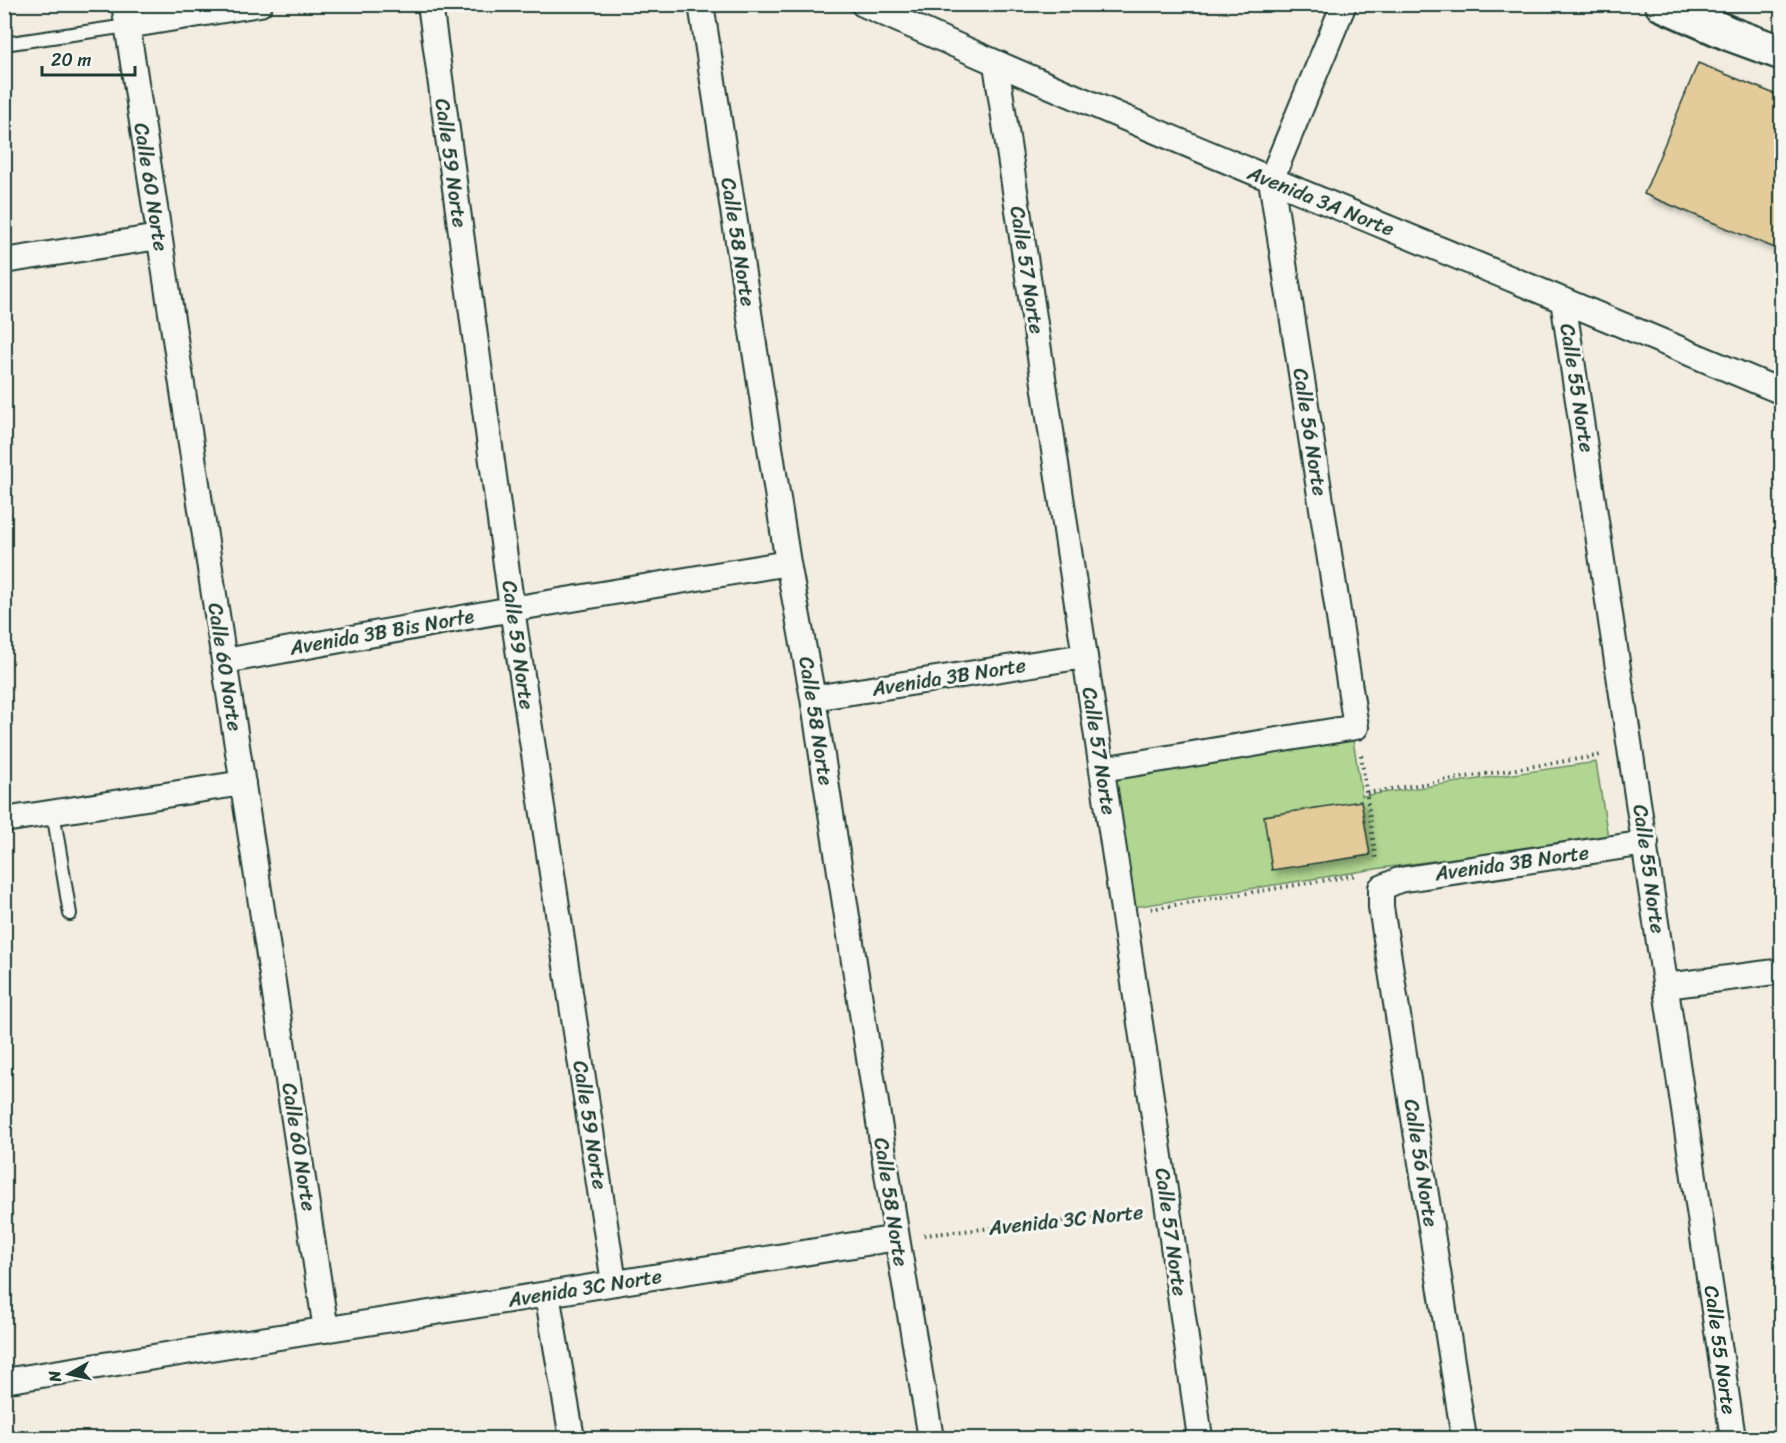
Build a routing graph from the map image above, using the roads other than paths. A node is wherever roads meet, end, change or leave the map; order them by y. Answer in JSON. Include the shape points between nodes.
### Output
{"nodes":[{"id":1,"x":260,"y":4,"type":"edge"},
{"id":2,"x":430,"y":4,"type":"edge"},
{"id":3,"x":701,"y":4,"type":"edge"},
{"id":4,"x":863,"y":4,"type":"edge"},
{"id":5,"x":1344,"y":4,"type":"edge"},
{"id":6,"x":1662,"y":4,"type":"edge"},
{"id":7,"x":125,"y":15,"type":"edge"},
{"id":8,"x":4,"y":44,"type":"edge"},
{"id":9,"x":1782,"y":53,"type":"edge"},
{"id":10,"x":996,"y":64,"type":"junction"},
{"id":11,"x":1270,"y":180,"type":"junction"},
{"id":12,"x":159,"y":237,"type":"junction"},
{"id":13,"x":4,"y":261,"type":"edge"},
{"id":14,"x":1563,"y":300,"type":"junction"},
{"id":15,"x":1782,"y":392,"type":"edge"},
{"id":16,"x":788,"y":563,"type":"junction"},
{"id":17,"x":512,"y":609,"type":"junction"},
{"id":18,"x":1085,"y":656,"type":"junction"},
{"id":19,"x":225,"y":661,"type":"junction"},
{"id":20,"x":813,"y":698,"type":"junction"},
{"id":21,"x":1102,"y":769,"type":"junction"},
{"id":22,"x":243,"y":783,"type":"junction"},
{"id":23,"x":53,"y":812,"type":"junction"},
{"id":24,"x":4,"y":820,"type":"edge"},
{"id":25,"x":1646,"y":843,"type":"junction"},
{"id":26,"x":1374,"y":881,"type":"joint"},
{"id":27,"x":69,"y":914,"type":"dead end"},
{"id":28,"x":1782,"y":971,"type":"edge"},
{"id":29,"x":1666,"y":986,"type":"junction"},
{"id":30,"x":897,"y":1238,"type":"junction"},
{"id":31,"x":614,"y":1283,"type":"junction"},
{"id":32,"x":547,"y":1294,"type":"junction"},
{"id":33,"x":326,"y":1330,"type":"junction"},
{"id":34,"x":4,"y":1382,"type":"edge"},
{"id":35,"x":572,"y":1438,"type":"edge"},
{"id":36,"x":931,"y":1438,"type":"edge"},
{"id":37,"x":1200,"y":1438,"type":"edge"},
{"id":38,"x":1464,"y":1438,"type":"edge"},
{"id":39,"x":1733,"y":1438,"type":"edge"}],
"edges":[{"from":1,"to":7,"type":"street"},
{"from":2,"to":17,"type":"street","name":"Calle 59 Norte"},
{"from":3,"to":16,"type":"street","name":"Calle 58 Norte"},
{"from":4,"to":10,"type":"street","name":"Avenida 3A Norte"},
{"from":5,"to":11,"type":"street"},
{"from":6,"to":9,"type":"street"},
{"from":7,"to":8,"type":"lane"},
{"from":7,"to":12,"type":"street","name":"Calle 60 Norte"},
{"from":10,"to":11,"type":"street","name":"Avenida 3A Norte"},
{"from":10,"to":18,"type":"street","name":"Calle 57 Norte"},
{"from":11,"to":14,"type":"street","name":"Avenida 3A Norte"},
{"from":11,"to":21,"type":"street","name":"Calle 56 Norte","via":[[1356,727]]},
{"from":12,"to":13,"type":"street"},
{"from":12,"to":19,"type":"street","name":"Calle 60 Norte"},
{"from":14,"to":15,"type":"street","name":"Avenida 3A Norte"},
{"from":14,"to":25,"type":"street","name":"Calle 55 Norte"},
{"from":16,"to":17,"type":"street","name":"Avenida 3B Bis Norte"},
{"from":16,"to":20,"type":"street","name":"Calle 58 Norte"},
{"from":17,"to":19,"type":"street","name":"Avenida 3B Bis Norte"},
{"from":17,"to":31,"type":"street","name":"Calle 59 Norte"},
{"from":18,"to":20,"type":"street","name":"Avenida 3B Norte"},
{"from":18,"to":21,"type":"street","name":"Calle 57 Norte"},
{"from":19,"to":22,"type":"street","name":"Calle 60 Norte"},
{"from":20,"to":30,"type":"street","name":"Calle 58 Norte"},
{"from":21,"to":37,"type":"street","name":"Calle 57 Norte"},
{"from":22,"to":23,"type":"street"},
{"from":22,"to":33,"type":"street","name":"Calle 60 Norte"},
{"from":23,"to":24,"type":"street"},
{"from":23,"to":27,"type":"lane"},
{"from":25,"to":26,"type":"street","name":"Avenida 3B Norte"},
{"from":25,"to":29,"type":"street","name":"Calle 55 Norte"},
{"from":26,"to":38,"type":"street","name":"Calle 56 Norte"},
{"from":28,"to":29,"type":"street"},
{"from":29,"to":39,"type":"street","name":"Calle 55 Norte"},
{"from":30,"to":31,"type":"street","name":"Avenida 3C Norte"},
{"from":30,"to":36,"type":"street","name":"Calle 58 Norte"},
{"from":31,"to":32,"type":"street","name":"Avenida 3C Norte"},
{"from":32,"to":33,"type":"street","name":"Avenida 3C Norte"},
{"from":32,"to":35,"type":"street"},
{"from":33,"to":34,"type":"street","name":"Avenida 3C Norte"}]}
